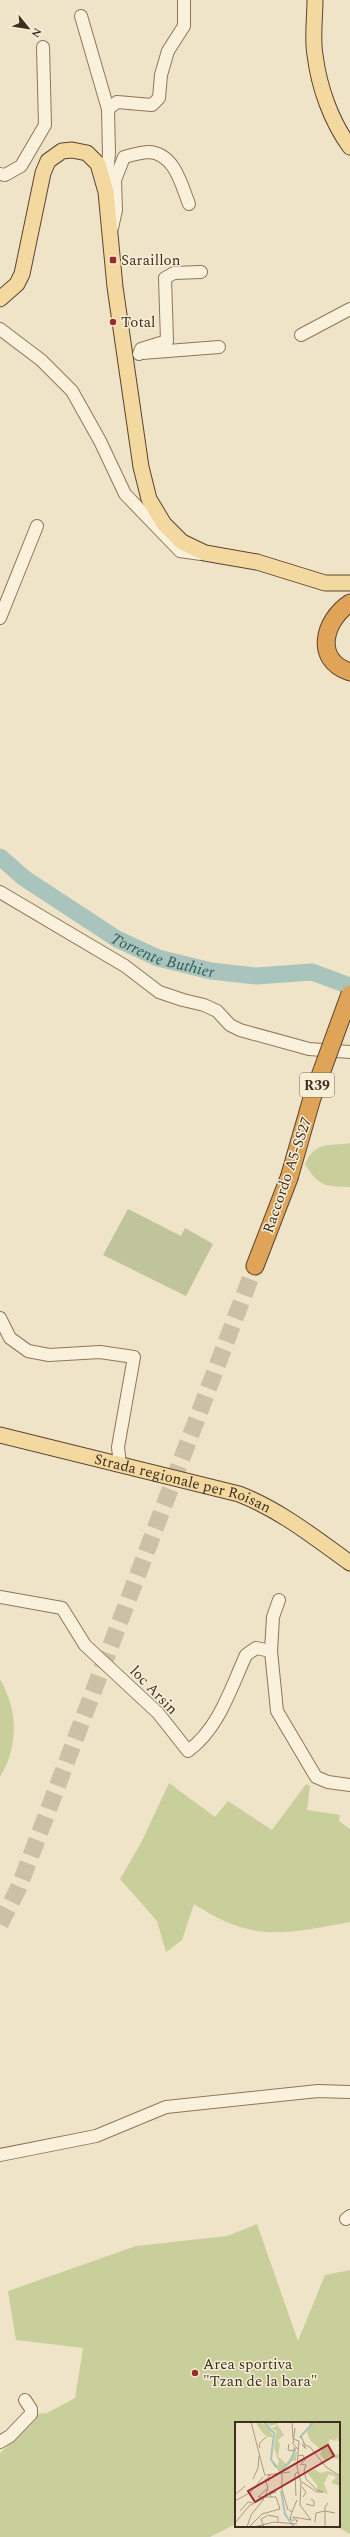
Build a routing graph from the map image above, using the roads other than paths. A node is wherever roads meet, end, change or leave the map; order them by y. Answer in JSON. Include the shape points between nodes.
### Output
{"nodes":[{"id":1,"x":184,"y":0,"type":"edge"},
{"id":2,"x":315,"y":0,"type":"edge"},
{"id":3,"x":81,"y":16,"type":"dead end"},
{"id":4,"x":43,"y":47,"type":"dead end"},
{"id":5,"x":108,"y":109,"type":"junction"},
{"id":6,"x":350,"y":147,"type":"edge"},
{"id":7,"x":0,"y":174,"type":"edge"},
{"id":8,"x":106,"y":192,"type":"junction"},
{"id":9,"x":189,"y":204,"type":"dead end"},
{"id":10,"x":111,"y":237,"type":"junction"},
{"id":11,"x":201,"y":272,"type":"dead end"},
{"id":12,"x":2,"y":295,"type":"edge"},
{"id":13,"x":350,"y":309,"type":"edge"},
{"id":14,"x":0,"y":329,"type":"edge"},
{"id":15,"x":301,"y":335,"type":"dead end"},
{"id":16,"x":219,"y":347,"type":"dead end"},
{"id":17,"x":132,"y":355,"type":"junction"},
{"id":18,"x":37,"y":526,"type":"dead end"},
{"id":19,"x":204,"y":553,"type":"junction"},
{"id":20,"x":350,"y":583,"type":"edge"},
{"id":21,"x":350,"y":603,"type":"edge"},
{"id":22,"x":0,"y":618,"type":"edge"},
{"id":23,"x":350,"y":672,"type":"edge"},
{"id":24,"x":0,"y":892,"type":"edge"},
{"id":25,"x":350,"y":994,"type":"edge"},
{"id":26,"x":350,"y":1052,"type":"edge"},
{"id":27,"x":255,"y":1266,"type":"tunnel mouth"},
{"id":28,"x":0,"y":1318,"type":"edge"},
{"id":29,"x":0,"y":1435,"type":"edge"},
{"id":30,"x":120,"y":1465,"type":"junction"},
{"id":31,"x":350,"y":1563,"type":"edge"},
{"id":32,"x":0,"y":1597,"type":"edge"},
{"id":33,"x":279,"y":1600,"type":"dead end"},
{"id":34,"x":271,"y":1651,"type":"junction"},
{"id":35,"x":350,"y":1785,"type":"edge"},
{"id":36,"x":350,"y":2092,"type":"edge"},
{"id":37,"x":0,"y":2155,"type":"edge"},
{"id":38,"x":25,"y":2400,"type":"dead end"},
{"id":39,"x":0,"y":2442,"type":"edge"}],
"edges":[{"from":1,"to":5,"type":"street","via":[[184,26],[168,51],[161,75],[160,98],[152,105],[117,102]]},
{"from":2,"to":6,"type":"main road","via":[[314,54],[337,126]]},
{"from":3,"to":5,"type":"street"},
{"from":4,"to":7,"type":"street","via":[[45,125],[21,166],[5,175]]},
{"from":5,"to":8,"type":"street","via":[[109,153]]},
{"from":8,"to":10,"type":"main road"},
{"from":8,"to":12,"type":"main road","via":[[98,164],[86,153],[62,151],[48,161],[43,173],[26,261],[17,284]]},
{"from":9,"to":10,"type":"street","via":[[176,172],[168,160],[150,152],[124,157],[115,180],[116,210]]},
{"from":10,"to":17,"type":"main road"},
{"from":11,"to":17,"type":"street","via":[[174,273],[165,278],[167,341],[141,349]]},
{"from":13,"to":15,"type":"street"},
{"from":14,"to":19,"type":"street","via":[[41,360],[72,391],[125,494],[180,550],[193,554]]},
{"from":16,"to":17,"type":"street"},
{"from":17,"to":19,"type":"main road","via":[[141,467],[149,499],[156,513],[174,535]]},
{"from":18,"to":22,"type":"street"},
{"from":19,"to":20,"type":"main road","via":[[257,562],[325,583]]},
{"from":21,"to":23,"type":"highway","via":[[340,609],[326,634],[327,648],[334,662]]},
{"from":24,"to":26,"type":"street","via":[[125,966],[160,992],[217,1011],[230,1025],[240,1030],[309,1049]]},
{"from":25,"to":27,"type":"highway","name":"Raccordo A5-SS27","number":"R39","bridge":true,"via":[[312,1098],[289,1178]]},
{"from":28,"to":30,"type":"street","via":[[10,1338],[28,1351],[49,1355],[100,1352],[134,1357],[118,1447]]},
{"from":29,"to":30,"type":"main road","name":"Strada regionale per Roisan"},
{"from":30,"to":31,"type":"main road","name":"Strada regionale per Roisan","via":[[239,1494],[261,1503],[298,1525]]},
{"from":32,"to":34,"type":"street","name":"loc Arsin","via":[[62,1608],[85,1645],[158,1713],[188,1751],[204,1740],[214,1726],[246,1655],[256,1648]]},
{"from":33,"to":34,"type":"street","via":[[273,1617]]},
{"from":34,"to":35,"type":"street","via":[[277,1711],[281,1720],[316,1776],[328,1782]]},
{"from":36,"to":37,"type":"street","via":[[318,2091],[166,2107],[96,2136]]},
{"from":38,"to":39,"type":"street","via":[[31,2414],[10,2436]]}]}
